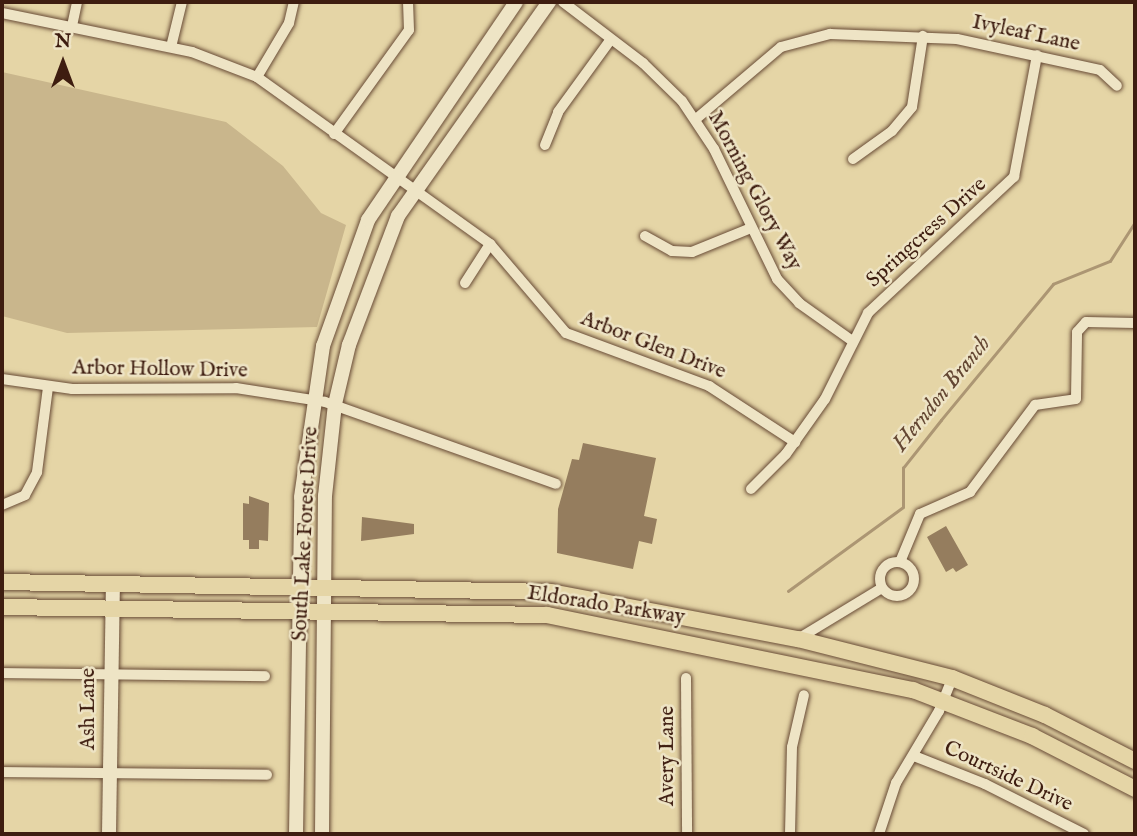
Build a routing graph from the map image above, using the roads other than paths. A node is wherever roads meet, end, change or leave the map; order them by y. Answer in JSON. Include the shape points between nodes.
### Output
{"nodes":[{"id":1,"x":77,"y":2,"type":"edge"},
{"id":2,"x":181,"y":2,"type":"edge"},
{"id":3,"x":294,"y":2,"type":"edge"},
{"id":4,"x":408,"y":2,"type":"edge"},
{"id":5,"x":516,"y":2,"type":"edge"},
{"id":6,"x":549,"y":2,"type":"edge"},
{"id":7,"x":563,"y":2,"type":"edge"},
{"id":8,"x":2,"y":13,"type":"edge"},
{"id":9,"x":72,"y":26,"type":"junction"},
{"id":10,"x":923,"y":36,"type":"junction"},
{"id":11,"x":611,"y":39,"type":"junction"},
{"id":12,"x":171,"y":47,"type":"junction"},
{"id":13,"x":1037,"y":55,"type":"junction"},
{"id":14,"x":257,"y":77,"type":"junction"},
{"id":15,"x":1117,"y":86,"type":"dead end"},
{"id":16,"x":696,"y":120,"type":"junction"},
{"id":17,"x":334,"y":134,"type":"junction"},
{"id":18,"x":545,"y":145,"type":"dead end"},
{"id":19,"x":853,"y":159,"type":"dead end"},
{"id":20,"x":395,"y":177,"type":"junction"},
{"id":21,"x":416,"y":190,"type":"junction"},
{"id":22,"x":751,"y":228,"type":"junction"},
{"id":23,"x":645,"y":236,"type":"dead end"},
{"id":24,"x":490,"y":244,"type":"junction"},
{"id":25,"x":465,"y":284,"type":"dead end"},
{"id":26,"x":1135,"y":323,"type":"edge"},
{"id":27,"x":851,"y":341,"type":"junction"},
{"id":28,"x":2,"y":379,"type":"edge"},
{"id":29,"x":48,"y":387,"type":"junction"},
{"id":30,"x":312,"y":400,"type":"junction"},
{"id":31,"x":335,"y":404,"type":"junction"},
{"id":32,"x":795,"y":442,"type":"junction"},
{"id":33,"x":556,"y":484,"type":"dead end"},
{"id":34,"x":751,"y":489,"type":"dead end"},
{"id":35,"x":2,"y":505,"type":"edge"},
{"id":36,"x":900,"y":562,"type":"junction"},
{"id":37,"x":2,"y":582,"type":"edge"},
{"id":38,"x":113,"y":584,"type":"junction"},
{"id":39,"x":297,"y":587,"type":"junction"},
{"id":40,"x":322,"y":587,"type":"junction"},
{"id":41,"x":881,"y":588,"type":"junction"},
{"id":42,"x":551,"y":592,"type":"junction"},
{"id":43,"x":2,"y":607,"type":"edge"},
{"id":44,"x":112,"y":608,"type":"junction"},
{"id":45,"x":296,"y":611,"type":"junction"},
{"id":46,"x":321,"y":611,"type":"junction"},
{"id":47,"x":547,"y":615,"type":"junction"},
{"id":48,"x":719,"y":622,"type":"junction"},
{"id":49,"x":824,"y":625,"type":"junction"},
{"id":50,"x":798,"y":639,"type":"junction"},
{"id":51,"x":825,"y":645,"type":"junction"},
{"id":52,"x":713,"y":646,"type":"junction"},
{"id":53,"x":2,"y":673,"type":"edge"},
{"id":54,"x":110,"y":674,"type":"junction"},
{"id":55,"x":265,"y":676,"type":"dead end"},
{"id":56,"x":686,"y":678,"type":"dead end"},
{"id":57,"x":952,"y":678,"type":"junction"},
{"id":58,"x":804,"y":695,"type":"dead end"},
{"id":59,"x":944,"y":700,"type":"junction"},
{"id":60,"x":914,"y":756,"type":"junction"},
{"id":61,"x":1135,"y":761,"type":"edge"},
{"id":62,"x":2,"y":772,"type":"edge"},
{"id":63,"x":110,"y":774,"type":"junction"},
{"id":64,"x":267,"y":775,"type":"dead end"},
{"id":65,"x":1135,"y":787,"type":"edge"},
{"id":66,"x":109,"y":834,"type":"edge"},
{"id":67,"x":296,"y":834,"type":"edge"},
{"id":68,"x":322,"y":834,"type":"edge"},
{"id":69,"x":687,"y":834,"type":"edge"},
{"id":70,"x":790,"y":834,"type":"edge"},
{"id":71,"x":878,"y":834,"type":"edge"},
{"id":72,"x":1084,"y":834,"type":"edge"}],
"edges":[{"from":1,"to":9,"type":"street"},
{"from":2,"to":12,"type":"street"},
{"from":3,"to":14,"type":"street","via":[[289,23]]},
{"from":4,"to":17,"type":"street","via":[[409,30]]},
{"from":5,"to":20,"type":"main road","name":"South Lake Forest Drive"},
{"from":6,"to":21,"type":"main road","name":"South Lake Forest Drive"},
{"from":7,"to":11,"type":"street","name":"Morning Glory Way"},
{"from":8,"to":9,"type":"street","name":"Arbor Glen Drive"},
{"from":9,"to":12,"type":"street","name":"Arbor Glen Drive"},
{"from":10,"to":13,"type":"street","name":"Ivyleaf Lane"},
{"from":10,"to":16,"type":"street","name":"Ivyleaf Lane","via":[[800,39],[762,61]]},
{"from":10,"to":19,"type":"street","via":[[912,107],[892,131]]},
{"from":11,"to":16,"type":"street","name":"Morning Glory Way","via":[[657,75]]},
{"from":11,"to":18,"type":"street","via":[[558,112]]},
{"from":12,"to":14,"type":"street","name":"Arbor Glen Drive"},
{"from":13,"to":15,"type":"street","name":"Ivyleaf Lane","via":[[1100,70]]},
{"from":13,"to":27,"type":"street","name":"Springcress Drive","via":[[1014,177],[889,288]]},
{"from":14,"to":17,"type":"street","name":"Arbor Glen Drive"},
{"from":16,"to":22,"type":"street","name":"Morning Glory Way"},
{"from":17,"to":20,"type":"street","name":"Arbor Glen Drive"},
{"from":20,"to":21,"type":"street","name":"Arbor Glen Drive"},
{"from":20,"to":30,"type":"main road","name":"South Lake Forest Drive","via":[[368,220],[342,286]]},
{"from":21,"to":24,"type":"street","name":"Arbor Glen Drive"},
{"from":21,"to":31,"type":"main road","name":"South Lake Forest Drive","via":[[390,229],[371,277]]},
{"from":22,"to":23,"type":"street","via":[[692,252],[671,251]]},
{"from":22,"to":27,"type":"street","name":"Morning Glory Way","via":[[789,294]]},
{"from":24,"to":25,"type":"street"},
{"from":24,"to":32,"type":"street","name":"Arbor Glen Drive","via":[[553,321],[577,340],[709,386]]},
{"from":26,"to":36,"type":"street","via":[[1086,322],[1077,332],[1076,400],[1035,405],[970,492],[920,514]]},
{"from":27,"to":32,"type":"street","name":"Springcress Drive","via":[[830,389]]},
{"from":28,"to":29,"type":"street","name":"Arbor Hollow Drive"},
{"from":29,"to":30,"type":"street","name":"Arbor Hollow Drive","via":[[224,388]]},
{"from":29,"to":35,"type":"street","via":[[37,472],[25,495]]},
{"from":30,"to":31,"type":"street","name":"Arbor Hollow Drive"},
{"from":30,"to":39,"type":"main road","name":"South Lake Forest Drive"},
{"from":31,"to":33,"type":"street","name":"Arbor Hollow Drive"},
{"from":31,"to":40,"type":"main road","name":"South Lake Forest Drive"},
{"from":32,"to":34,"type":"street","name":"Springcress Drive"},
{"from":36,"to":41,"type":"street","via":[[884,567]]},
{"from":36,"to":41,"type":"street","via":[[913,573],[910,590],[895,597]]},
{"from":37,"to":38,"type":"main road","name":"Eldorado Parkway"},
{"from":38,"to":39,"type":"main road","name":"Eldorado Parkway"},
{"from":38,"to":44,"type":"main road","name":"Ash Lane"},
{"from":39,"to":40,"type":"main road","name":"Eldorado Parkway"},
{"from":39,"to":45,"type":"main road","name":"South Lake Forest Drive"},
{"from":40,"to":42,"type":"main road","name":"Eldorado Parkway"},
{"from":40,"to":46,"type":"main road","name":"South Lake Forest Drive"},
{"from":41,"to":49,"type":"street"},
{"from":42,"to":47,"type":"main road"},
{"from":42,"to":48,"type":"main road","name":"Eldorado Parkway"},
{"from":43,"to":44,"type":"main road","name":"Eldorado Parkway"},
{"from":44,"to":45,"type":"main road","name":"Eldorado Parkway"},
{"from":44,"to":54,"type":"main road","name":"Ash Lane"},
{"from":45,"to":46,"type":"main road","name":"Eldorado Parkway"},
{"from":45,"to":67,"type":"main road","name":"South Lake Forest Drive"},
{"from":46,"to":47,"type":"main road","name":"Eldorado Parkway"},
{"from":46,"to":68,"type":"main road","name":"South Lake Forest Drive"},
{"from":47,"to":52,"type":"main road","name":"Eldorado Parkway"},
{"from":48,"to":50,"type":"main road","name":"Eldorado Parkway"},
{"from":48,"to":52,"type":"main road"},
{"from":49,"to":50,"type":"street"},
{"from":49,"to":51,"type":"street"},
{"from":50,"to":51,"type":"main road","name":"Eldorado Parkway"},
{"from":51,"to":57,"type":"main road","name":"Eldorado Parkway"},
{"from":52,"to":59,"type":"main road","name":"Eldorado Parkway"},
{"from":53,"to":54,"type":"street"},
{"from":54,"to":55,"type":"street"},
{"from":54,"to":63,"type":"main road","name":"Ash Lane"},
{"from":56,"to":69,"type":"street","name":"Avery Lane"},
{"from":57,"to":59,"type":"street"},
{"from":57,"to":61,"type":"main road","name":"Eldorado Parkway","via":[[1045,715]]},
{"from":58,"to":70,"type":"street","via":[[792,747]]},
{"from":59,"to":60,"type":"street"},
{"from":59,"to":65,"type":"main road","name":"Eldorado Parkway"},
{"from":60,"to":71,"type":"street","via":[[891,793]]},
{"from":60,"to":72,"type":"street","name":"Courtside Drive","via":[[985,784]]},
{"from":62,"to":63,"type":"street"},
{"from":63,"to":64,"type":"street"},
{"from":63,"to":66,"type":"main road","name":"Ash Lane"}]}
